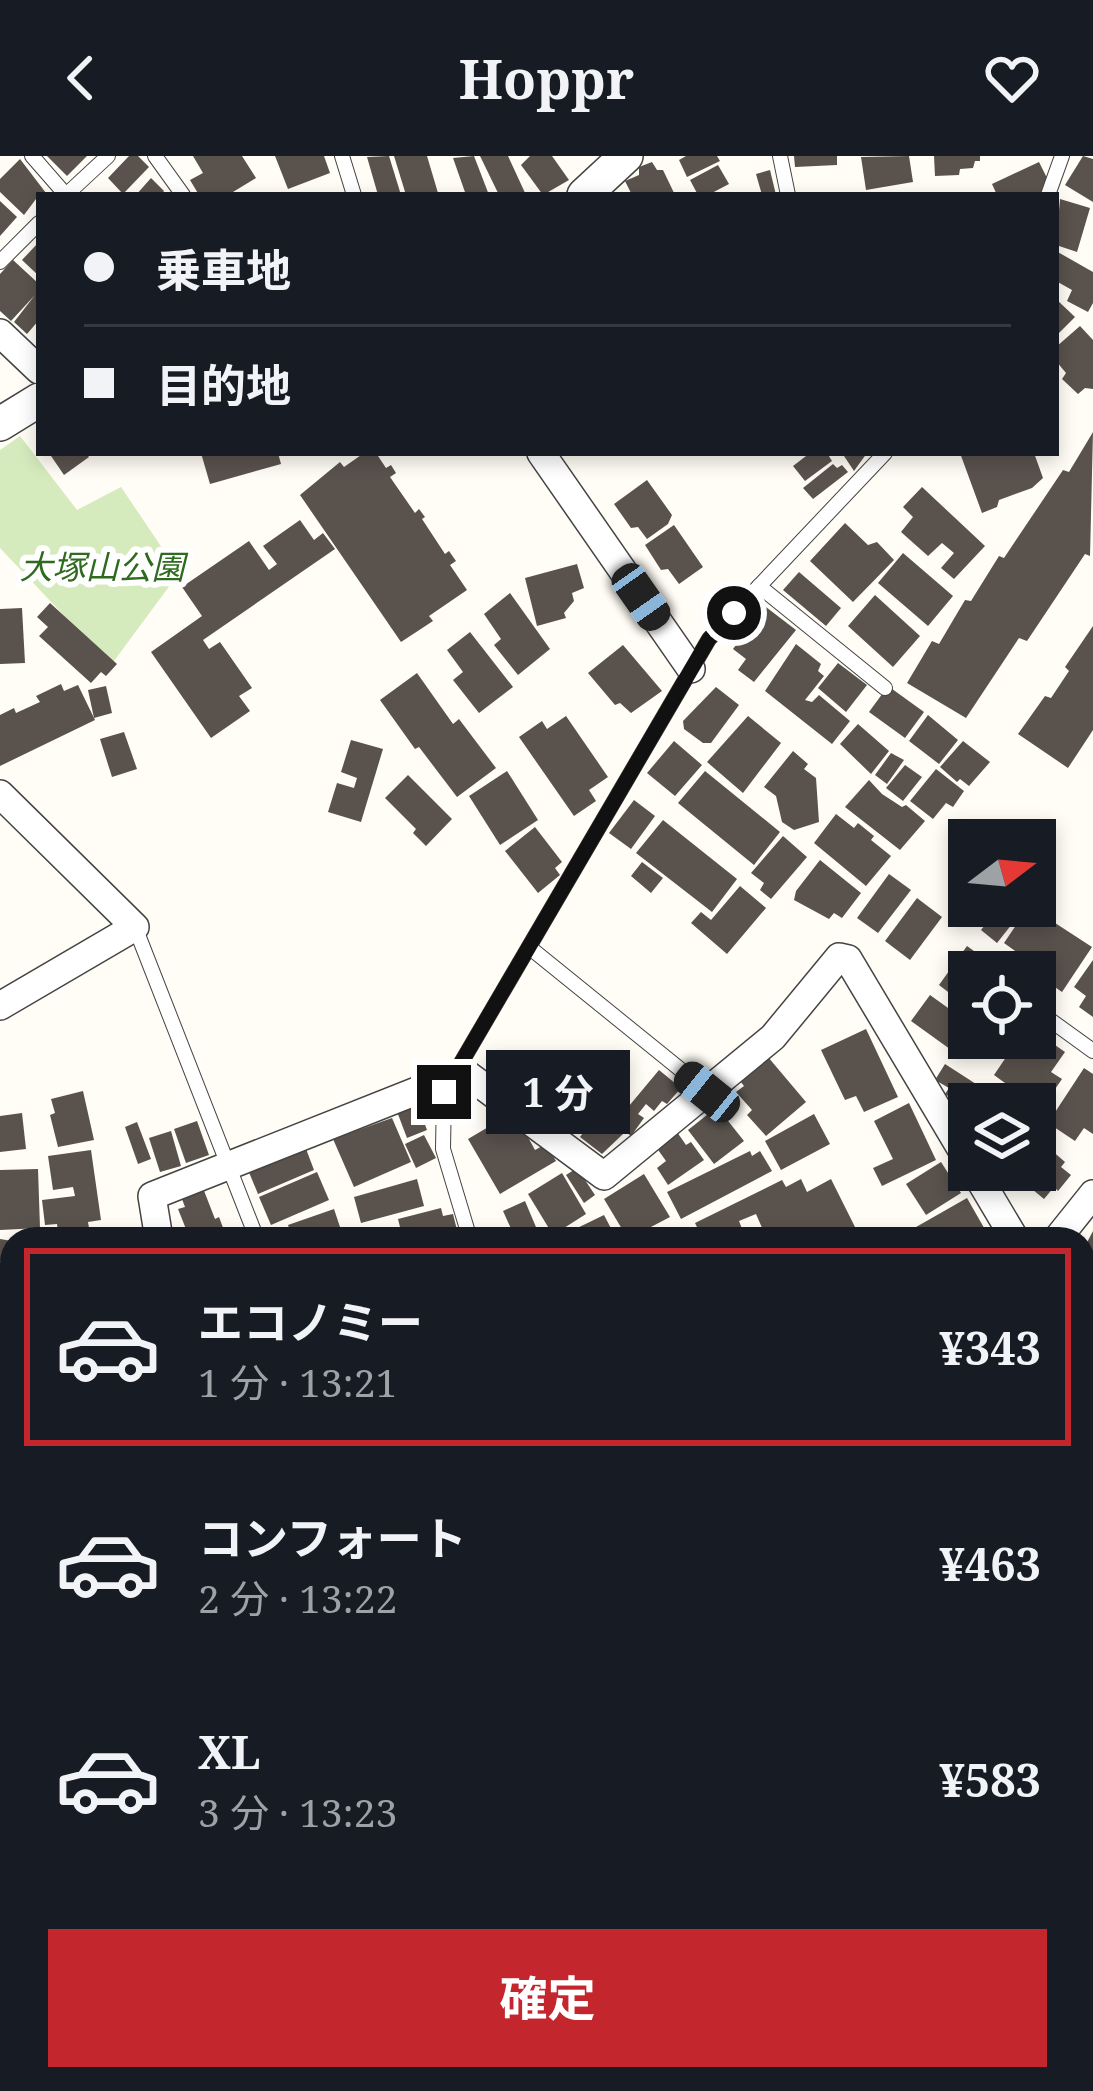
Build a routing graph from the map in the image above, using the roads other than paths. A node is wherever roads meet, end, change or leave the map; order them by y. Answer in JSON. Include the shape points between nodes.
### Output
{"nodes":[{"id":1,"x":32,"y":156,"type":"edge"},
{"id":2,"x":108,"y":156,"type":"edge"},
{"id":3,"x":155,"y":156,"type":"edge"},
{"id":4,"x":342,"y":156,"type":"edge"},
{"id":5,"x":626,"y":156,"type":"edge"},
{"id":6,"x":780,"y":156,"type":"edge"},
{"id":7,"x":1062,"y":156,"type":"edge"},
{"id":8,"x":63,"y":192,"type":"edge"},
{"id":9,"x":69,"y":192,"type":"edge"},
{"id":10,"x":181,"y":192,"type":"edge"},
{"id":11,"x":353,"y":192,"type":"edge"},
{"id":12,"x":587,"y":192,"type":"edge"},
{"id":13,"x":787,"y":192,"type":"edge"},
{"id":14,"x":1049,"y":192,"type":"edge"},
{"id":15,"x":36,"y":226,"type":"edge"},
{"id":16,"x":0,"y":262,"type":"edge"},
{"id":17,"x":0,"y":333,"type":"edge"},
{"id":18,"x":36,"y":374,"type":"edge"},
{"id":19,"x":36,"y":379,"type":"edge"},
{"id":20,"x":0,"y":424,"type":"edge"},
{"id":21,"x":543,"y":456,"type":"edge"},
{"id":22,"x":880,"y":456,"type":"edge"},
{"id":23,"x":759,"y":586,"type":"junction"},
{"id":24,"x":691,"y":669,"type":"junction"},
{"id":25,"x":884,"y":688,"type":"dead end"},
{"id":26,"x":0,"y":794,"type":"edge"},
{"id":27,"x":135,"y":927,"type":"junction"},
{"id":28,"x":529,"y":947,"type":"junction"},
{"id":29,"x":0,"y":1006,"type":"edge"},
{"id":30,"x":1056,"y":1024,"type":"edge"},
{"id":31,"x":1093,"y":1051,"type":"edge"},
{"id":32,"x":457,"y":1075,"type":"junction"},
{"id":33,"x":707,"y":1092,"type":"junction"},
{"id":34,"x":948,"y":1127,"type":"edge"},
{"id":35,"x":226,"y":1165,"type":"junction"},
{"id":36,"x":986,"y":1191,"type":"edge"},
{"id":37,"x":1093,"y":1194,"type":"edge"},
{"id":38,"x":157,"y":1227,"type":"edge"},
{"id":39,"x":251,"y":1227,"type":"edge"},
{"id":40,"x":466,"y":1227,"type":"edge"},
{"id":41,"x":1008,"y":1227,"type":"edge"},
{"id":42,"x":1067,"y":1227,"type":"edge"}],
"edges":[{"from":1,"to":8,"type":"lane"},
{"from":2,"to":9,"type":"lane"},
{"from":3,"to":10,"type":"lane"},
{"from":4,"to":11,"type":"lane"},
{"from":5,"to":12,"type":"street"},
{"from":6,"to":13,"type":"lane"},
{"from":7,"to":14,"type":"lane"},
{"from":15,"to":16,"type":"lane"},
{"from":17,"to":18,"type":"street"},
{"from":19,"to":20,"type":"street"},
{"from":21,"to":24,"type":"street"},
{"from":22,"to":23,"type":"lane"},
{"from":23,"to":24,"type":"lane"},
{"from":23,"to":25,"type":"lane"},
{"from":24,"to":28,"type":"lane"},
{"from":26,"to":27,"type":"street"},
{"from":27,"to":29,"type":"street"},
{"from":27,"to":35,"type":"lane"},
{"from":28,"to":32,"type":"lane"},
{"from":28,"to":33,"type":"lane"},
{"from":30,"to":31,"type":"lane"},
{"from":32,"to":33,"type":"street","via":[[468,1075],[604,1177]]},
{"from":32,"to":35,"type":"street"},
{"from":32,"to":40,"type":"lane","via":[[444,1092],[443,1150]]},
{"from":33,"to":34,"type":"street","via":[[773,1037],[839,957],[848,958]]},
{"from":35,"to":38,"type":"street","via":[[152,1196]]},
{"from":35,"to":39,"type":"lane"},
{"from":36,"to":41,"type":"street"},
{"from":37,"to":42,"type":"street"}]}
